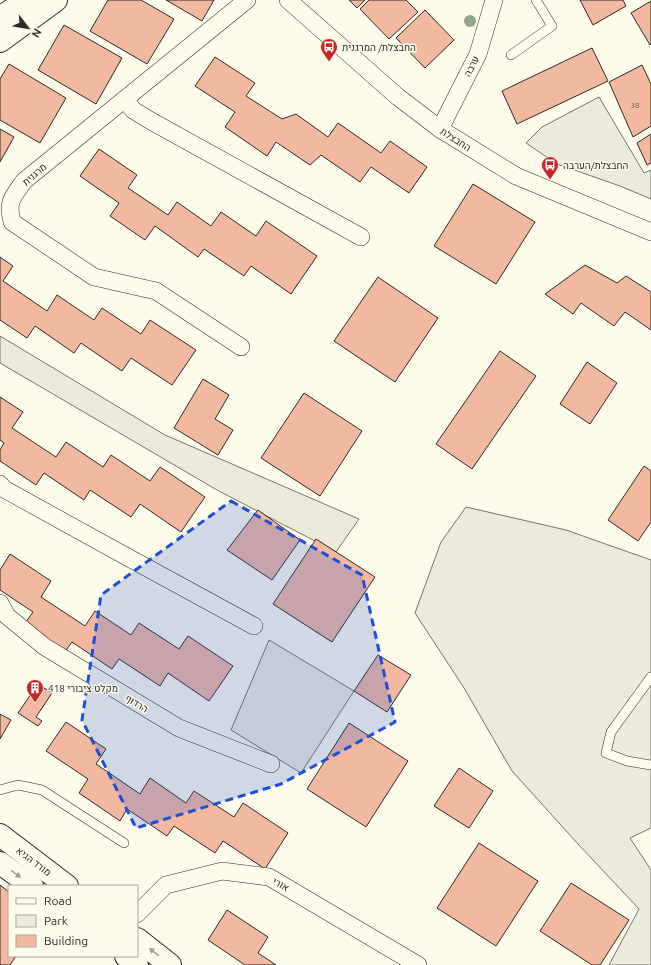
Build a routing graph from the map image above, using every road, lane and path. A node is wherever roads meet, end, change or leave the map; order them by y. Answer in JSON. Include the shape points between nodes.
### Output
{"nodes":[{"id":1,"x":26,"y":0,"type":"edge"},
{"id":2,"x":56,"y":0,"type":"edge"},
{"id":3,"x":247,"y":0,"type":"edge"},
{"id":4,"x":288,"y":0,"type":"edge"},
{"id":5,"x":494,"y":0,"type":"edge"},
{"id":6,"x":536,"y":0,"type":"edge"},
{"id":7,"x":0,"y":18,"type":"edge"},
{"id":8,"x":0,"y":41,"type":"edge"},
{"id":9,"x":511,"y":55,"type":"dead end"},
{"id":10,"x":125,"y":99,"type":"junction"},
{"id":11,"x":440,"y":129,"type":"junction"},
{"id":12,"x":651,"y":232,"type":"edge"},
{"id":13,"x":361,"y":237,"type":"dead end"},
{"id":14,"x":242,"y":347,"type":"dead end"},
{"id":15,"x":0,"y":484,"type":"edge"},
{"id":16,"x":0,"y":604,"type":"edge"},
{"id":17,"x":254,"y":626,"type":"dead end"},
{"id":18,"x":651,"y":677,"type":"edge"},
{"id":19,"x":271,"y":764,"type":"dead end"},
{"id":20,"x":651,"y":764,"type":"edge"},
{"id":21,"x":0,"y":790,"type":"edge"},
{"id":22,"x":0,"y":835,"type":"edge"},
{"id":23,"x":124,"y":843,"type":"dead end"},
{"id":24,"x":0,"y":863,"type":"edge"},
{"id":25,"x":31,"y":885,"type":"edge"},
{"id":26,"x":66,"y":885,"type":"edge"},
{"id":27,"x":138,"y":913,"type":"edge"},
{"id":28,"x":138,"y":940,"type":"edge"},
{"id":29,"x":127,"y":957,"type":"edge"},
{"id":30,"x":137,"y":965,"type":"edge"},
{"id":31,"x":170,"y":965,"type":"edge"},
{"id":32,"x":418,"y":965,"type":"edge"}],
"edges":[{"from":1,"to":7,"type":"street"},
{"from":2,"to":8,"type":"street"},
{"from":3,"to":10,"type":"street","name":"מרגנית"},
{"from":4,"to":11,"type":"street","name":"החבצלת","via":[[398,97]]},
{"from":5,"to":11,"type":"street","name":"ערבה","via":[[478,54]]},
{"from":6,"to":9,"type":"lane","via":[[552,26]]},
{"from":10,"to":13,"type":"street","via":[[133,110],[151,121]]},
{"from":10,"to":14,"type":"street","name":"מרגנית","via":[[24,181],[12,197],[9,209],[12,222],[94,277],[156,291]]},
{"from":11,"to":12,"type":"street","name":"החבצלת","via":[[516,176]]},
{"from":15,"to":17,"type":"street","via":[[4,489]]},
{"from":16,"to":19,"type":"street","name":"הרדוף","via":[[7,616],[45,647],[179,728]]},
{"from":18,"to":20,"type":"lane","via":[[611,732],[606,753],[627,761]]},
{"from":21,"to":23,"type":"lane","via":[[18,785],[42,790]]},
{"from":22,"to":26,"type":"street","name":"מורד הגיא"},
{"from":24,"to":25,"type":"street","one_way":true},
{"from":27,"to":32,"type":"street","name":"אורי","via":[[166,885],[222,871],[269,877]]},
{"from":31,"to":28,"type":"street","one_way":true},
{"from":29,"to":30,"type":"street"}]}
